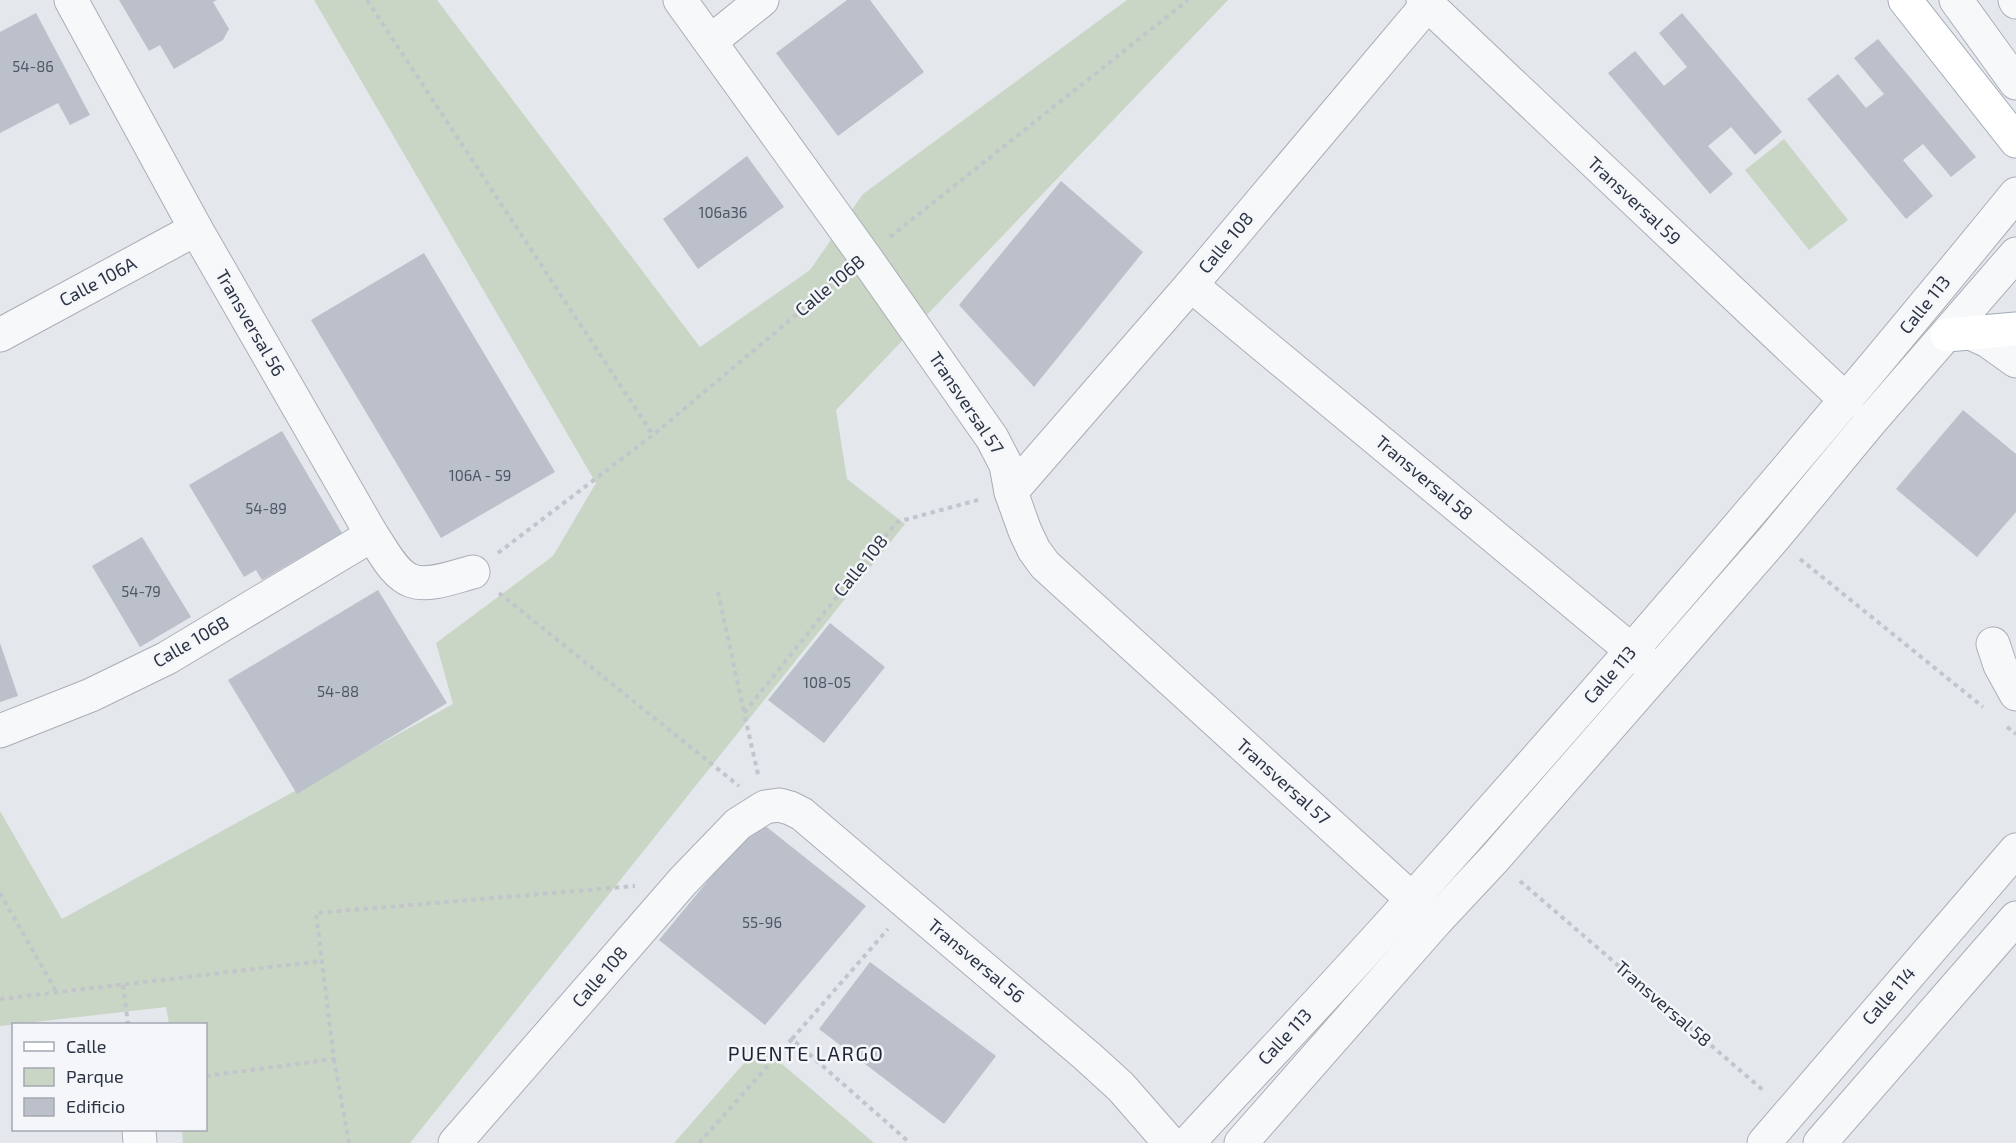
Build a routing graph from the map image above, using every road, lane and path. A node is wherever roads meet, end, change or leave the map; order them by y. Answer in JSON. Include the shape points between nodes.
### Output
{"nodes":[{"id":1,"x":70,"y":0,"type":"edge"},
{"id":2,"x":367,"y":0,"type":"edge"},
{"id":3,"x":680,"y":0,"type":"edge"},
{"id":4,"x":762,"y":0,"type":"edge"},
{"id":5,"x":1188,"y":0,"type":"edge"},
{"id":6,"x":1905,"y":0,"type":"edge"},
{"id":7,"x":1956,"y":0,"type":"edge"},
{"id":8,"x":1425,"y":3,"type":"edge"},
{"id":9,"x":711,"y":41,"type":"junction"},
{"id":10,"x":2016,"y":83,"type":"edge"},
{"id":11,"x":2016,"y":141,"type":"edge"},
{"id":12,"x":2016,"y":194,"type":"edge"},
{"id":13,"x":196,"y":229,"type":"junction"},
{"id":14,"x":2016,"y":254,"type":"edge"},
{"id":15,"x":865,"y":257,"type":"junction"},
{"id":16,"x":1191,"y":285,"type":"junction"},
{"id":17,"x":2016,"y":329,"type":"edge"},
{"id":18,"x":1958,"y":334,"type":"junction"},
{"id":19,"x":0,"y":335,"type":"edge"},
{"id":20,"x":2016,"y":361,"type":"edge"},
{"id":21,"x":1846,"y":401,"type":"junction"},
{"id":22,"x":653,"y":435,"type":"junction"},
{"id":23,"x":1011,"y":492,"type":"junction"},
{"id":24,"x":372,"y":535,"type":"junction"},
{"id":25,"x":1797,"y":556,"type":"dead end"},
{"id":26,"x":473,"y":572,"type":"junction"},
{"id":27,"x":718,"y":592,"type":"dead end"},
{"id":28,"x":1993,"y":644,"type":"dead end"},
{"id":29,"x":1631,"y":651,"type":"junction"},
{"id":30,"x":1656,"y":671,"type":"junction"},
{"id":31,"x":2016,"y":694,"type":"edge"},
{"id":32,"x":1989,"y":712,"type":"dead end"},
{"id":33,"x":744,"y":713,"type":"junction"},
{"id":34,"x":2007,"y":727,"type":"dead end"},
{"id":35,"x":0,"y":731,"type":"edge"},
{"id":36,"x":2016,"y":734,"type":"edge"},
{"id":37,"x":765,"y":807,"type":"junction"},
{"id":38,"x":2016,"y":850,"type":"edge"},
{"id":39,"x":1512,"y":873,"type":"dead end"},
{"id":40,"x":683,"y":881,"type":"junction"},
{"id":41,"x":0,"y":893,"type":"edge"},
{"id":42,"x":1412,"y":899,"type":"junction"},
{"id":43,"x":909,"y":905,"type":"junction"},
{"id":44,"x":2016,"y":918,"type":"edge"},
{"id":45,"x":1436,"y":921,"type":"junction"},
{"id":46,"x":322,"y":961,"type":"junction"},
{"id":47,"x":123,"y":985,"type":"junction"},
{"id":48,"x":57,"y":993,"type":"junction"},
{"id":49,"x":0,"y":999,"type":"edge"},
{"id":50,"x":128,"y":1023,"type":"edge"},
{"id":51,"x":792,"y":1039,"type":"junction"},
{"id":52,"x":334,"y":1059,"type":"junction"},
{"id":53,"x":207,"y":1077,"type":"edge"},
{"id":54,"x":1789,"y":1113,"type":"junction"},
{"id":55,"x":349,"y":1143,"type":"edge"},
{"id":56,"x":455,"y":1143,"type":"edge"},
{"id":57,"x":699,"y":1143,"type":"edge"},
{"id":58,"x":910,"y":1143,"type":"edge"},
{"id":59,"x":1170,"y":1143,"type":"edge"},
{"id":60,"x":1188,"y":1143,"type":"edge"},
{"id":61,"x":1241,"y":1143,"type":"edge"},
{"id":62,"x":1764,"y":1143,"type":"edge"},
{"id":63,"x":1820,"y":1143,"type":"edge"}],
"edges":[{"from":1,"to":13,"type":"street","name":"Transversal 56"},
{"from":2,"to":22,"type":"path"},
{"from":3,"to":9,"type":"street","name":"Transversal 57"},
{"from":4,"to":9,"type":"street"},
{"from":5,"to":15,"type":"path","name":"Calle 106B"},
{"from":6,"to":11,"type":"main road"},
{"from":7,"to":10,"type":"street"},
{"from":8,"to":16,"type":"street","name":"Calle 108"},
{"from":8,"to":21,"type":"street","name":"Transversal 59"},
{"from":9,"to":15,"type":"street","name":"Transversal 57"},
{"from":12,"to":21,"type":"street","name":"Calle 113"},
{"from":13,"to":19,"type":"street","name":"Calle 106A"},
{"from":13,"to":24,"type":"street","name":"Transversal 56"},
{"from":14,"to":18,"type":"street","name":"Calle 113"},
{"from":15,"to":22,"type":"path","name":"Calle 106B"},
{"from":15,"to":23,"type":"street","name":"Transversal 57","via":[[992,438],[1006,465]]},
{"from":16,"to":23,"type":"street","name":"Calle 108"},
{"from":16,"to":29,"type":"street","name":"Transversal 58"},
{"from":17,"to":18,"type":"main road"},
{"from":18,"to":20,"type":"street","via":[[1988,340]]},
{"from":18,"to":30,"type":"street","name":"Calle 113","via":[[1870,422]]},
{"from":21,"to":29,"type":"street","name":"Calle 113"},
{"from":22,"to":26,"type":"path","name":"Calle 106B"},
{"from":23,"to":33,"type":"path","name":"Calle 108","via":[[897,522]]},
{"from":23,"to":42,"type":"street","name":"Transversal 57","via":[[1024,531],[1046,565]]},
{"from":24,"to":26,"type":"street","name":"Transversal 56","via":[[398,572],[412,581],[429,582]]},
{"from":24,"to":35,"type":"street","name":"Calle 106B","via":[[167,658],[91,695]]},
{"from":25,"to":32,"type":"path"},
{"from":26,"to":37,"type":"path"},
{"from":27,"to":33,"type":"path"},
{"from":28,"to":31,"type":"street"},
{"from":29,"to":30,"type":"street","name":"Transversal 58"},
{"from":29,"to":42,"type":"street","name":"Calle 113"},
{"from":30,"to":45,"type":"street","name":"Calle 113"},
{"from":33,"to":37,"type":"path"},
{"from":34,"to":36,"type":"path"},
{"from":37,"to":40,"type":"street","name":"Calle 108","via":[[738,824]]},
{"from":37,"to":43,"type":"street","name":"Transversal 56","via":[[779,805],[802,814]]},
{"from":38,"to":54,"type":"street","name":"Calle 114"},
{"from":39,"to":54,"type":"path","name":"Transversal 58"},
{"from":40,"to":46,"type":"path","via":[[316,913]]},
{"from":40,"to":56,"type":"street","name":"Calle 108"},
{"from":41,"to":48,"type":"path"},
{"from":42,"to":45,"type":"street","name":"Transversal 57"},
{"from":42,"to":60,"type":"street","name":"Calle 113"},
{"from":43,"to":51,"type":"path"},
{"from":43,"to":59,"type":"street","name":"Transversal 56","via":[[1087,1056]]},
{"from":44,"to":63,"type":"street"},
{"from":45,"to":61,"type":"street","name":"Calle 113"},
{"from":46,"to":47,"type":"path"},
{"from":46,"to":52,"type":"path"},
{"from":47,"to":48,"type":"path"},
{"from":47,"to":50,"type":"path"},
{"from":48,"to":49,"type":"path"},
{"from":51,"to":57,"type":"path"},
{"from":51,"to":58,"type":"path"},
{"from":52,"to":53,"type":"path"},
{"from":52,"to":55,"type":"path"},
{"from":54,"to":62,"type":"street","name":"Calle 114"}]}
